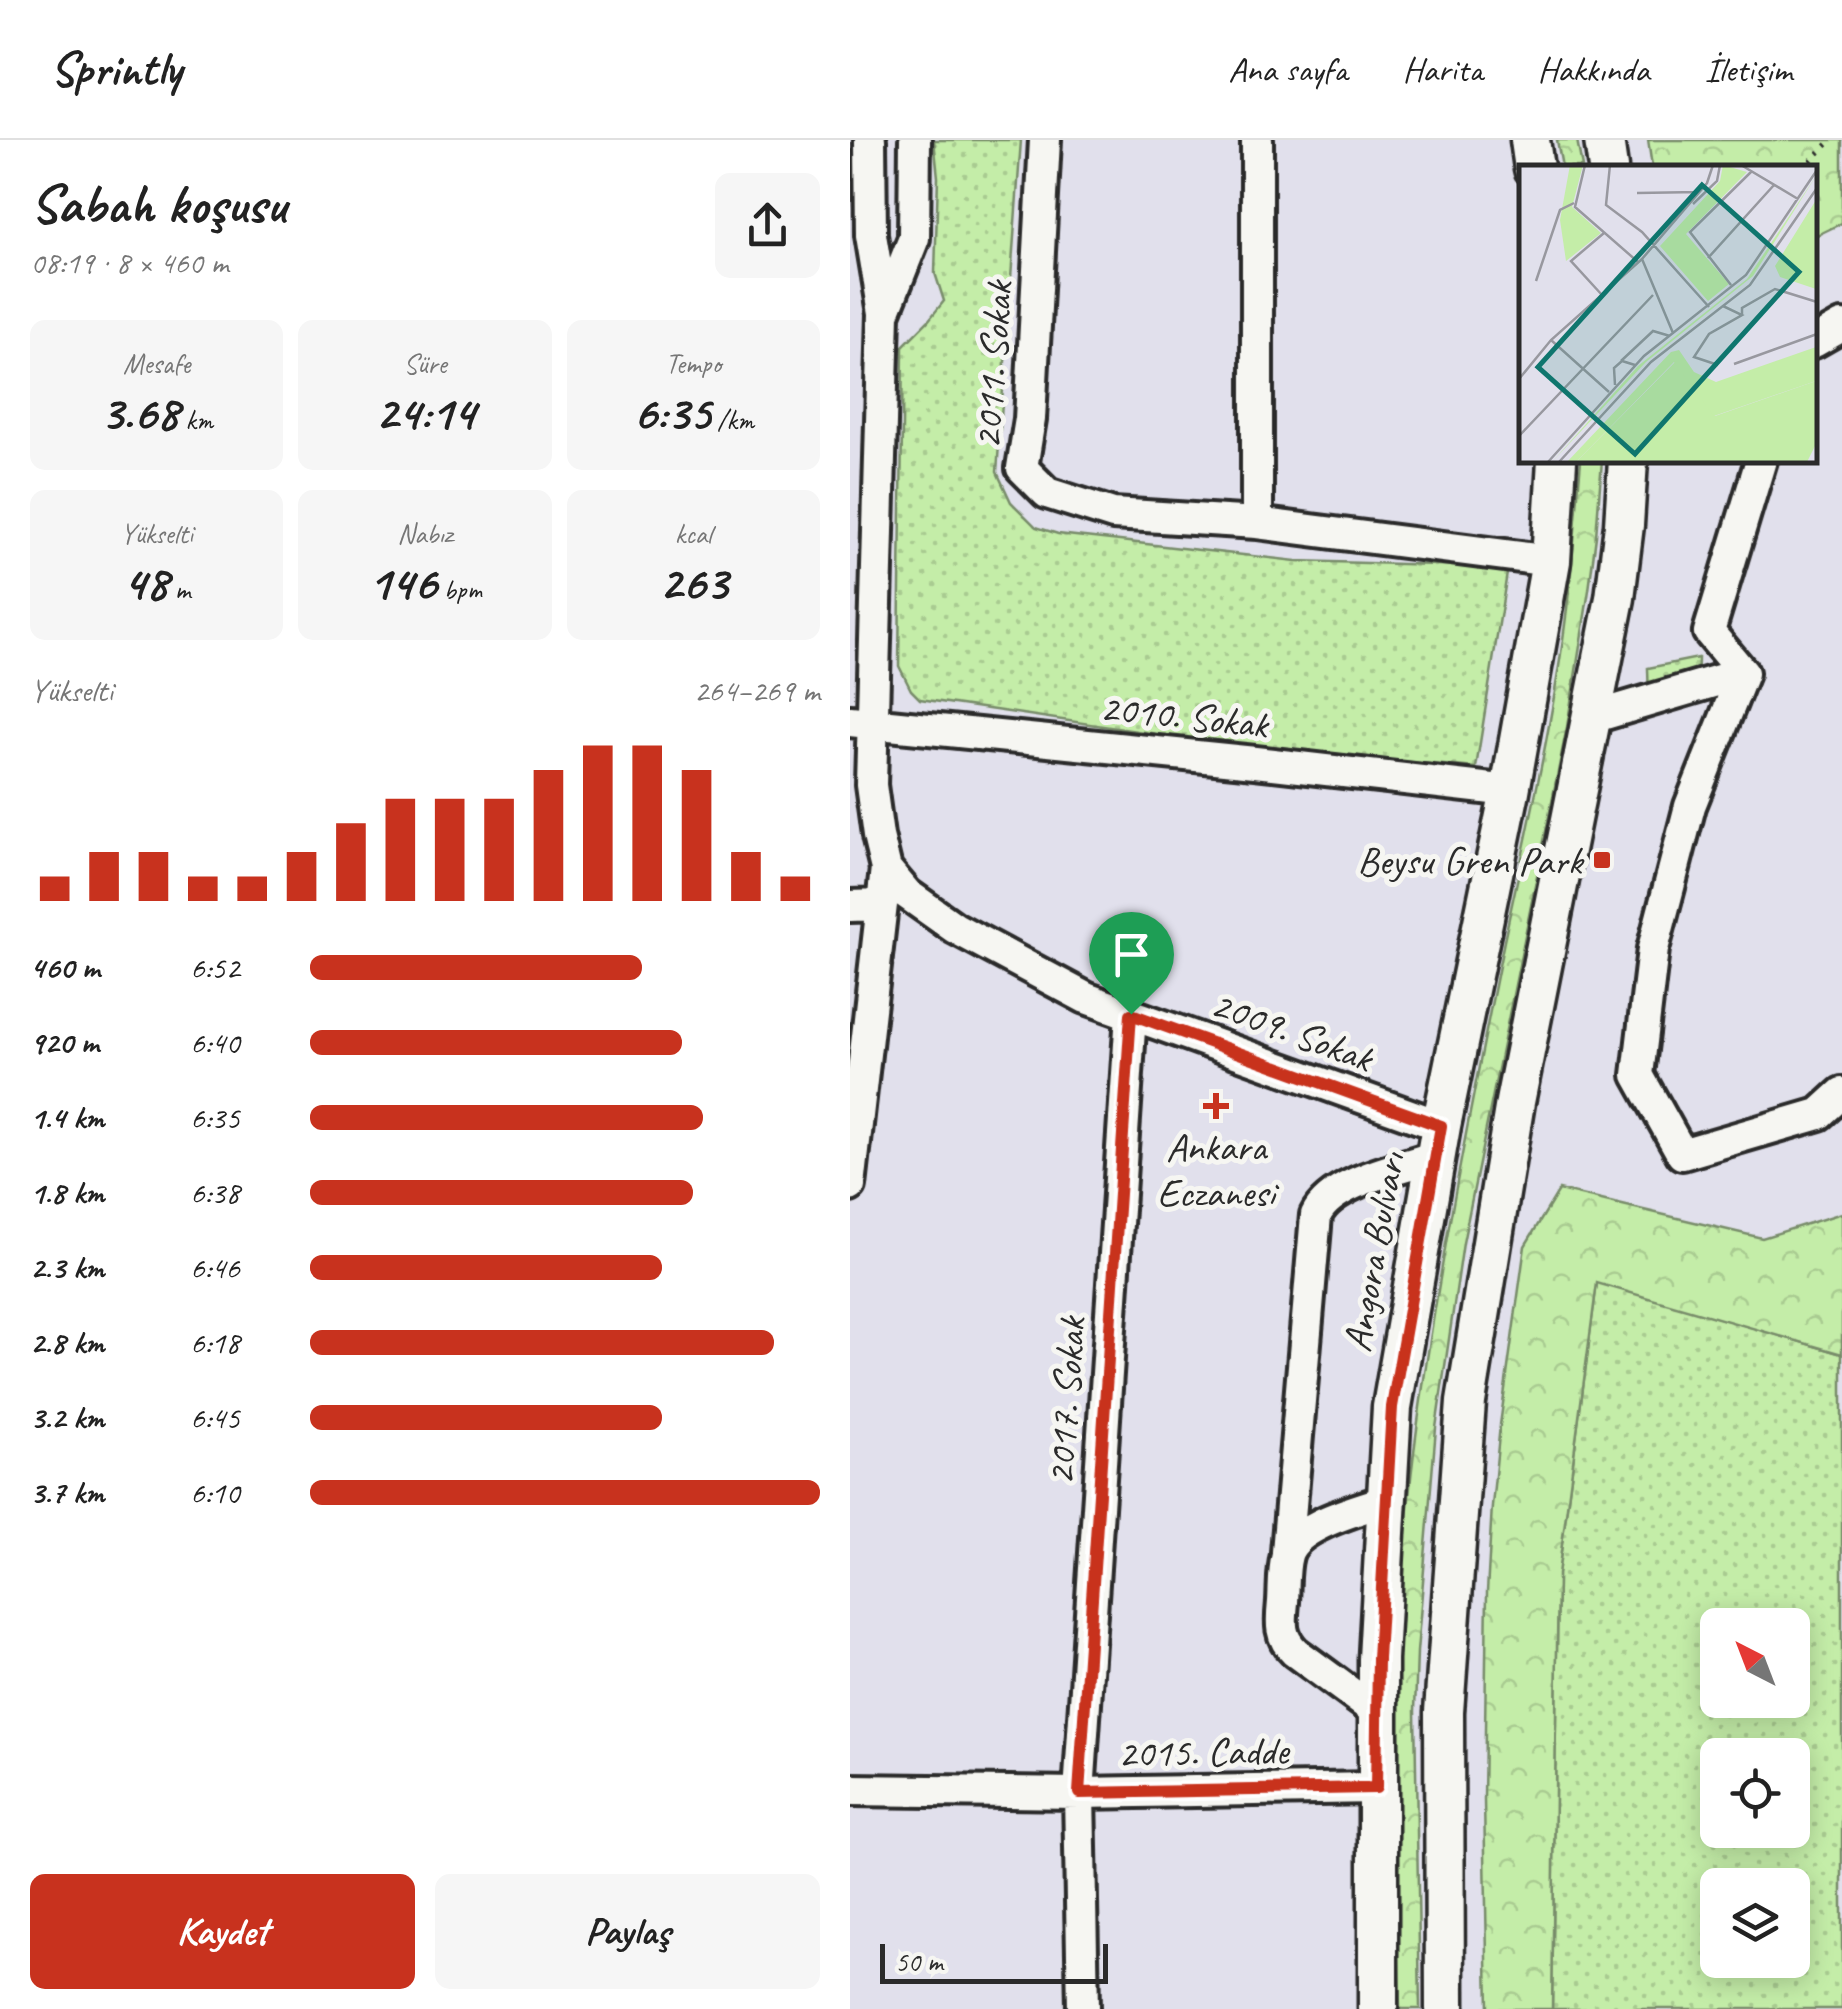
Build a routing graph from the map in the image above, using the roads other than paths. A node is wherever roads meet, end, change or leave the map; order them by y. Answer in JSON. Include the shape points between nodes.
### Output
{"nodes":[{"id":1,"x":870,"y":140,"type":"edge"},
{"id":2,"x":914,"y":140,"type":"edge"},
{"id":3,"x":1046,"y":140,"type":"edge"},
{"id":4,"x":1256,"y":140,"type":"edge"},
{"id":5,"x":1530,"y":140,"type":"edge"},
{"id":6,"x":1604,"y":140,"type":"edge"},
{"id":7,"x":1534,"y":165,"type":"edge"},
{"id":8,"x":1608,"y":165,"type":"edge"},
{"id":9,"x":860,"y":204,"type":"edge"},
{"id":10,"x":884,"y":314,"type":"junction"},
{"id":11,"x":1842,"y":326,"type":"edge"},
{"id":12,"x":1817,"y":340,"type":"edge"},
{"id":13,"x":1557,"y":462,"type":"edge"},
{"id":14,"x":1628,"y":462,"type":"edge"},
{"id":15,"x":1760,"y":462,"type":"edge"},
{"id":16,"x":1257,"y":523,"type":"junction"},
{"id":17,"x":1551,"y":562,"type":"junction"},
{"id":18,"x":1743,"y":672,"type":"junction"},
{"id":19,"x":1591,"y":718,"type":"junction"},
{"id":20,"x":862,"y":722,"type":"edge"},
{"id":21,"x":1510,"y":792,"type":"junction"},
{"id":22,"x":886,"y":869,"type":"junction"},
{"id":23,"x":882,"y":905,"type":"junction"},
{"id":24,"x":850,"y":906,"type":"edge"},
{"id":25,"x":1131,"y":1014,"type":"junction"},
{"id":26,"x":1842,"y":1093,"type":"edge"},
{"id":27,"x":1438,"y":1141,"type":"junction"},
{"id":28,"x":850,"y":1186,"type":"edge"},
{"id":29,"x":1387,"y":1500,"type":"junction"},
{"id":30,"x":1287,"y":1552,"type":"junction"},
{"id":31,"x":1378,"y":1714,"type":"junction"},
{"id":32,"x":1376,"y":1788,"type":"junction"},
{"id":33,"x":850,"y":1790,"type":"edge"},
{"id":34,"x":1079,"y":1793,"type":"junction"},
{"id":35,"x":1083,"y":2009,"type":"edge"},
{"id":36,"x":1378,"y":2009,"type":"edge"},
{"id":37,"x":1445,"y":2009,"type":"edge"}],
"edges":[{"from":1,"to":9,"type":"street"},
{"from":2,"to":10,"type":"street","via":[[914,238]]},
{"from":3,"to":16,"type":"street","name":"2011. Sokak","via":[[1022,468],[1046,493],[1113,514]]},
{"from":4,"to":16,"type":"street"},
{"from":5,"to":7,"type":"main road"},
{"from":6,"to":8,"type":"main road"},
{"from":9,"to":10,"type":"street"},
{"from":10,"to":20,"type":"street"},
{"from":11,"to":12,"type":"street"},
{"from":13,"to":17,"type":"main road","name":"Angora Bulvarı"},
{"from":14,"to":19,"type":"main road","via":[[1615,598]]},
{"from":15,"to":18,"type":"street","via":[[1708,632]]},
{"from":16,"to":17,"type":"street","name":"2011. Sokak"},
{"from":17,"to":21,"type":"main road","name":"Angora Bulvarı"},
{"from":18,"to":19,"type":"street"},
{"from":18,"to":26,"type":"street","via":[[1690,806],[1653,950],[1638,1075],[1682,1154],[1819,1114]]},
{"from":19,"to":37,"type":"main road","via":[[1515,1102],[1466,1402],[1444,1712]]},
{"from":20,"to":21,"type":"street","name":"2010. Sokak"},
{"from":20,"to":22,"type":"street"},
{"from":21,"to":27,"type":"main road","name":"Angora Bulvarı"},
{"from":22,"to":23,"type":"street"},
{"from":22,"to":25,"type":"street","name":"2009. Sokak","via":[[906,894],[956,928],[1086,998]]},
{"from":23,"to":24,"type":"street"},
{"from":23,"to":28,"type":"street"},
{"from":25,"to":27,"type":"street","name":"2009. Sokak"},
{"from":25,"to":34,"type":"street","name":"2017. Sokak"},
{"from":27,"to":29,"type":"main road","name":"Angora Bulvarı","via":[[1392,1407]]},
{"from":27,"to":30,"type":"street","via":[[1351,1185],[1321,1204],[1316,1215]]},
{"from":29,"to":30,"type":"street","via":[[1316,1526]]},
{"from":29,"to":31,"type":"main road","name":"Angora Bulvarı"},
{"from":30,"to":31,"type":"street","via":[[1280,1626],[1285,1642]]},
{"from":31,"to":32,"type":"main road","name":"Angora Bulvarı"},
{"from":32,"to":34,"type":"street","name":"2015. Cadde"},
{"from":32,"to":36,"type":"main road","name":"Angora Bulvarı"},
{"from":33,"to":34,"type":"street","name":"2015. Cadde"},
{"from":34,"to":35,"type":"street","name":"2017. Sokak"}]}
